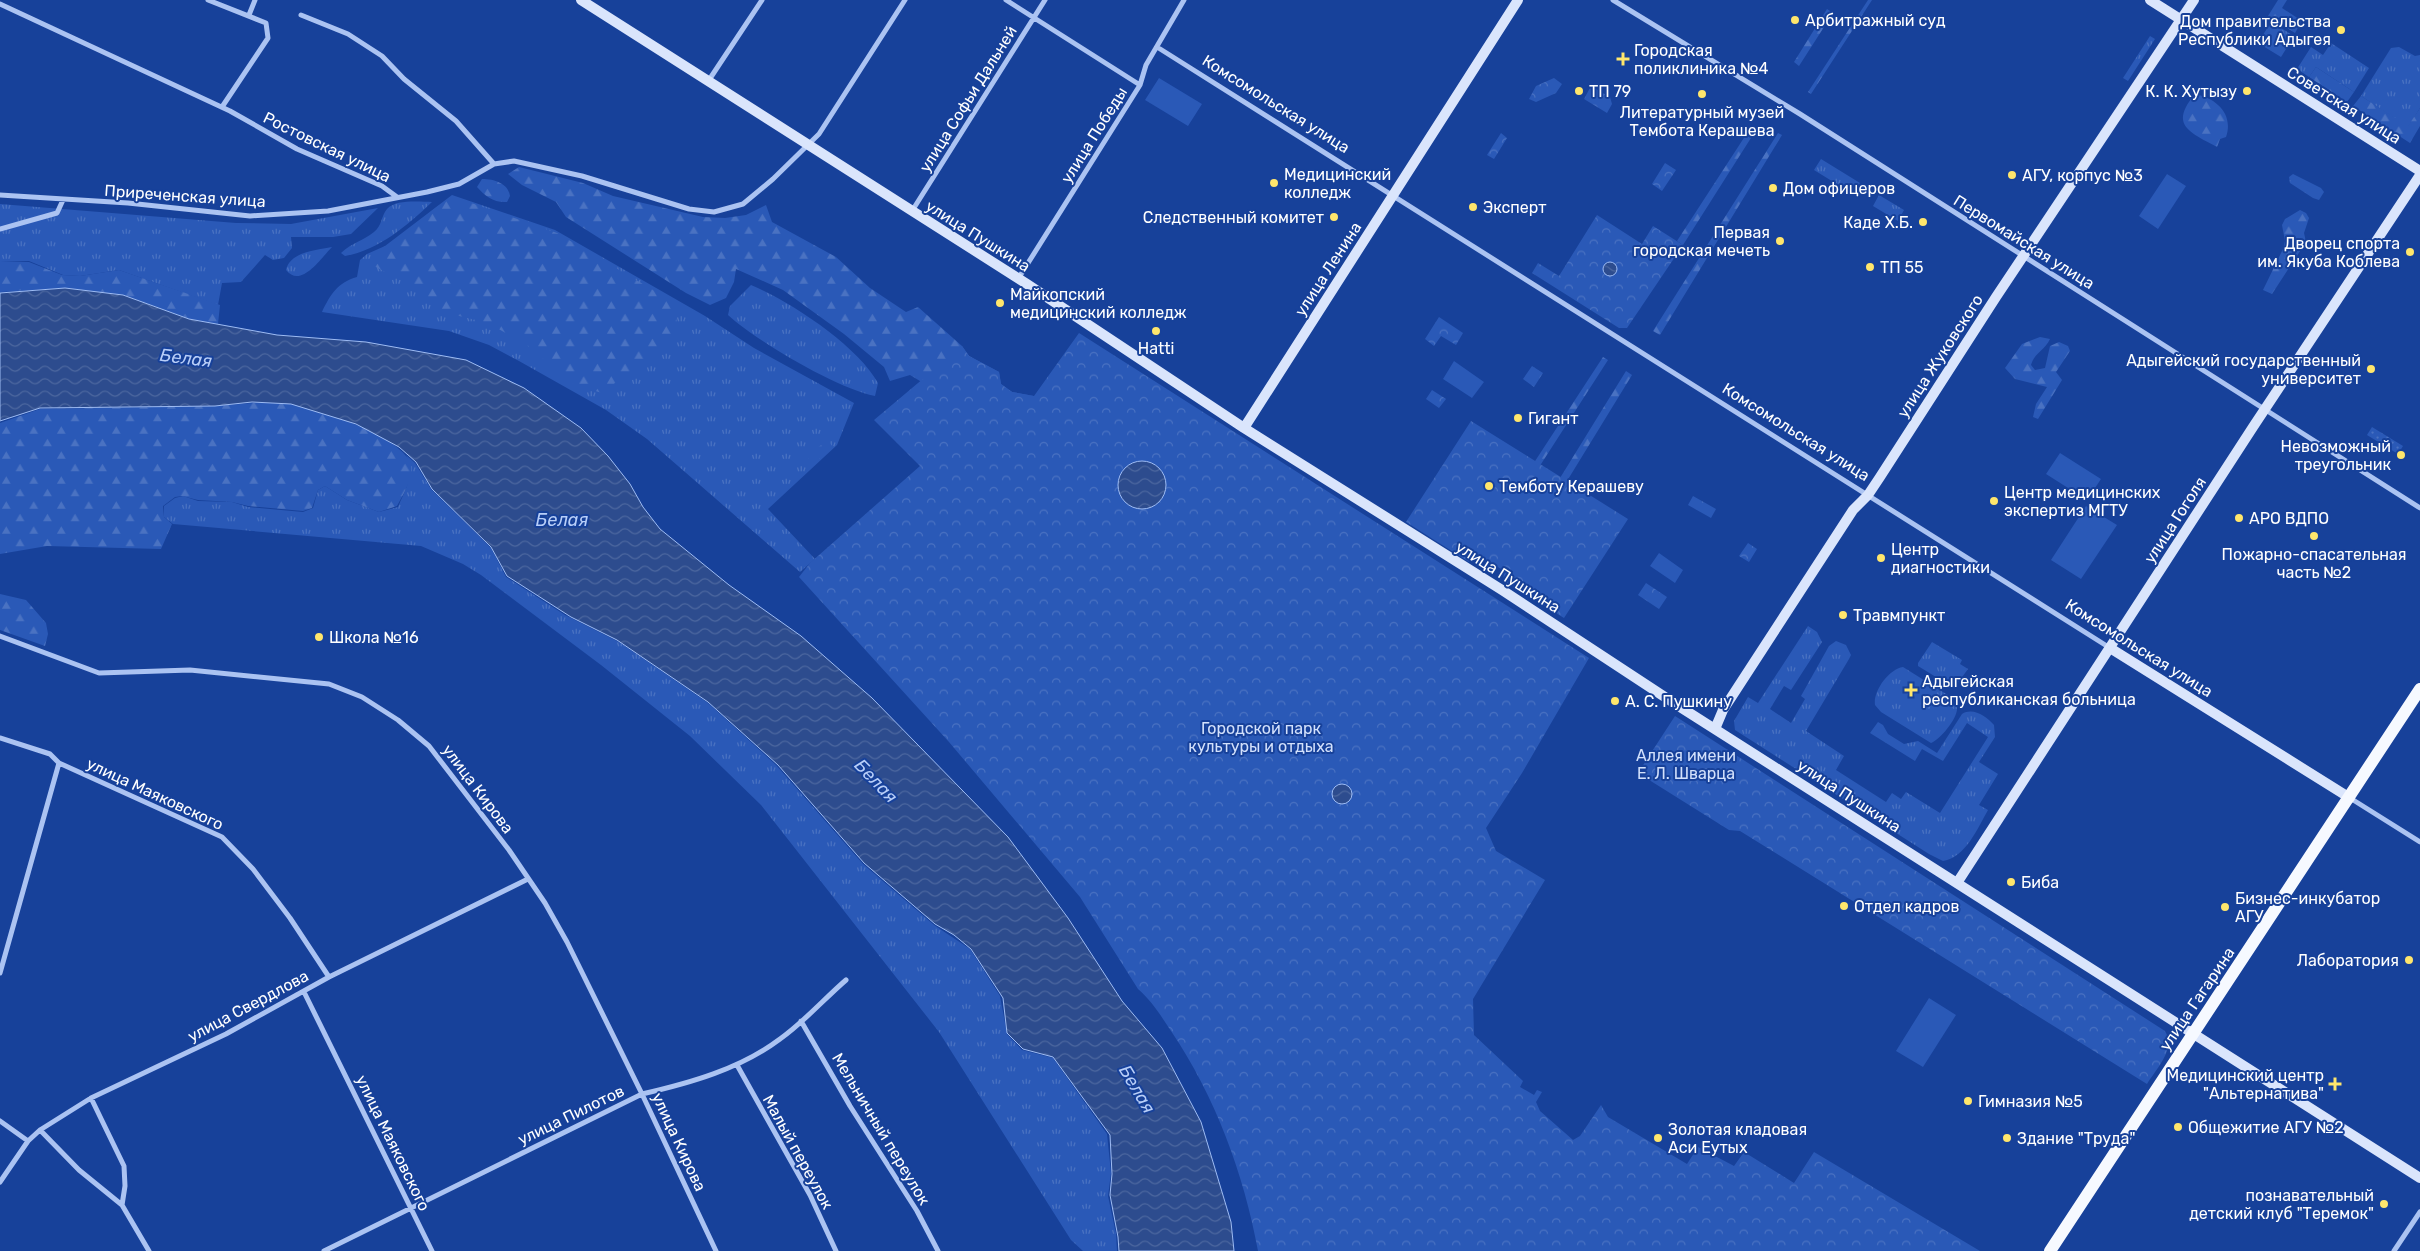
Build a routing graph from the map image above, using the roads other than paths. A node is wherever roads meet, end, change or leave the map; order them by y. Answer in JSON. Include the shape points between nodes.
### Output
{"nodes":[{"id":1,"x":208,"y":0,"type":"edge"},
{"id":2,"x":255,"y":0,"type":"edge"},
{"id":3,"x":581,"y":0,"type":"edge"},
{"id":4,"x":762,"y":0,"type":"edge"},
{"id":5,"x":905,"y":0,"type":"edge"},
{"id":6,"x":1006,"y":0,"type":"edge"},
{"id":7,"x":1045,"y":0,"type":"edge"},
{"id":8,"x":1184,"y":0,"type":"edge"},
{"id":9,"x":1518,"y":0,"type":"edge"},
{"id":10,"x":1614,"y":0,"type":"edge"},
{"id":11,"x":2150,"y":0,"type":"edge"},
{"id":12,"x":2194,"y":0,"type":"edge"},
{"id":13,"x":1,"y":7,"type":"edge"},
{"id":14,"x":301,"y":14,"type":"dead end"},
{"id":15,"x":249,"y":15,"type":"junction"},
{"id":16,"x":1034,"y":17,"type":"junction"},
{"id":17,"x":2181,"y":19,"type":"junction"},
{"id":18,"x":1157,"y":47,"type":"junction"},
{"id":19,"x":709,"y":80,"type":"junction"},
{"id":20,"x":1140,"y":85,"type":"junction"},
{"id":21,"x":222,"y":107,"type":"junction"},
{"id":22,"x":809,"y":145,"type":"junction"},
{"id":23,"x":494,"y":164,"type":"junction"},
{"id":24,"x":2420,"y":171,"type":"edge"},
{"id":25,"x":2420,"y":175,"type":"edge"},
{"id":26,"x":0,"y":195,"type":"edge"},
{"id":27,"x":1393,"y":195,"type":"junction"},
{"id":28,"x":397,"y":197,"type":"junction"},
{"id":29,"x":63,"y":200,"type":"junction"},
{"id":30,"x":912,"y":212,"type":"junction"},
{"id":31,"x":0,"y":229,"type":"edge"},
{"id":32,"x":2023,"y":257,"type":"junction"},
{"id":33,"x":1018,"y":279,"type":"junction"},
{"id":34,"x":2265,"y":410,"type":"junction"},
{"id":35,"x":1244,"y":428,"type":"junction"},
{"id":36,"x":1868,"y":495,"type":"junction"},
{"id":37,"x":2420,"y":508,"type":"edge"},
{"id":38,"x":0,"y":636,"type":"edge"},
{"id":39,"x":2110,"y":648,"type":"junction"},
{"id":40,"x":2420,"y":689,"type":"edge"},
{"id":41,"x":1715,"y":729,"type":"junction"},
{"id":42,"x":0,"y":738,"type":"edge"},
{"id":43,"x":60,"y":763,"type":"junction"},
{"id":44,"x":2350,"y":798,"type":"junction"},
{"id":45,"x":2420,"y":842,"type":"edge"},
{"id":46,"x":528,"y":879,"type":"junction"},
{"id":47,"x":1957,"y":883,"type":"junction"},
{"id":48,"x":0,"y":973,"type":"edge"},
{"id":49,"x":329,"y":977,"type":"junction"},
{"id":50,"x":846,"y":980,"type":"dead end"},
{"id":51,"x":304,"y":992,"type":"junction"},
{"id":52,"x":801,"y":1020,"type":"junction"},
{"id":53,"x":2193,"y":1034,"type":"junction"},
{"id":54,"x":737,"y":1065,"type":"junction"},
{"id":55,"x":642,"y":1094,"type":"junction"},
{"id":56,"x":91,"y":1098,"type":"junction"},
{"id":57,"x":0,"y":1121,"type":"edge"},
{"id":58,"x":40,"y":1130,"type":"junction"},
{"id":59,"x":28,"y":1142,"type":"junction"},
{"id":60,"x":2420,"y":1178,"type":"edge"},
{"id":61,"x":0,"y":1182,"type":"edge"},
{"id":62,"x":122,"y":1204,"type":"junction"},
{"id":63,"x":411,"y":1207,"type":"junction"},
{"id":64,"x":2420,"y":1212,"type":"edge"},
{"id":65,"x":149,"y":1251,"type":"edge"},
{"id":66,"x":324,"y":1251,"type":"edge"},
{"id":67,"x":432,"y":1251,"type":"edge"},
{"id":68,"x":716,"y":1251,"type":"edge"},
{"id":69,"x":836,"y":1251,"type":"edge"},
{"id":70,"x":938,"y":1251,"type":"edge"},
{"id":71,"x":2050,"y":1251,"type":"edge"},
{"id":72,"x":2394,"y":1251,"type":"edge"}],
"edges":[{"from":1,"to":15,"type":"street"},
{"from":2,"to":15,"type":"street"},
{"from":3,"to":19,"type":"main road","name":"улица Пушкина"},
{"from":4,"to":19,"type":"street"},
{"from":5,"to":22,"type":"street"},
{"from":6,"to":16,"type":"street"},
{"from":7,"to":16,"type":"street","name":"улица Софьи Дальней"},
{"from":8,"to":18,"type":"street","name":"улица Победы"},
{"from":9,"to":27,"type":"main road","name":"улица Ленина"},
{"from":10,"to":32,"type":"street","name":"Первомайская улица"},
{"from":11,"to":17,"type":"main road","name":"Советская улица"},
{"from":12,"to":17,"type":"main road","name":"улица Жуковского"},
{"from":13,"to":21,"type":"street","name":"Ростовская улица"},
{"from":14,"to":23,"type":"street","via":[[348,34],[382,56],[404,79],[456,121]]},
{"from":15,"to":21,"type":"street","via":[[266,23],[268,38]]},
{"from":16,"to":20,"type":"street"},
{"from":16,"to":30,"type":"street","name":"улица Софьи Дальней"},
{"from":17,"to":24,"type":"main road","name":"Советская улица"},
{"from":17,"to":32,"type":"main road","name":"улица Жуковского"},
{"from":18,"to":20,"type":"street","name":"улица Победы","via":[[1146,65]]},
{"from":18,"to":27,"type":"street","name":"Комсомольская улица"},
{"from":19,"to":22,"type":"main road","name":"улица Пушкина"},
{"from":20,"to":33,"type":"street","name":"улица Победы"},
{"from":21,"to":28,"type":"street","name":"Ростовская улица","via":[[297,149],[382,186]]},
{"from":22,"to":23,"type":"street","name":"Ростовская улица","via":[[743,204],[714,212],[689,209],[582,176],[514,161]]},
{"from":22,"to":30,"type":"main road","name":"улица Пушкина"},
{"from":23,"to":28,"type":"street","name":"Ростовская улица","via":[[459,184]]},
{"from":25,"to":34,"type":"main road","name":"улица Гоголя"},
{"from":26,"to":29,"type":"street","name":"Приреченская улица"},
{"from":27,"to":35,"type":"main road","name":"улица Ленина"},
{"from":27,"to":36,"type":"street","name":"Комсомольская улица"},
{"from":28,"to":29,"type":"street","name":"Приреченская улица","via":[[328,211],[250,216],[128,203]]},
{"from":29,"to":31,"type":"street","via":[[58,213]]},
{"from":30,"to":33,"type":"main road","name":"улица Пушкина"},
{"from":32,"to":34,"type":"street","name":"Первомайская улица"},
{"from":32,"to":36,"type":"main road","name":"улица Жуковского"},
{"from":33,"to":35,"type":"main road","name":"улица Пушкина"},
{"from":34,"to":37,"type":"street","name":"Первомайская улица"},
{"from":34,"to":39,"type":"main road","name":"улица Гоголя"},
{"from":35,"to":41,"type":"main road","name":"улица Пушкина","via":[[1486,575]]},
{"from":36,"to":39,"type":"street","name":"Комсомольская улица"},
{"from":36,"to":41,"type":"main road","name":"улица Жуковского","via":[[1853,510],[1723,710]]},
{"from":38,"to":46,"type":"street","name":"улица Кирова","via":[[99,673],[190,670],[330,684],[362,697],[430,746]]},
{"from":39,"to":44,"type":"main road","name":"Комсомольская улица"},
{"from":39,"to":47,"type":"main road","name":"улица Гоголя"},
{"from":40,"to":44,"type":"main road","name":"улица Гагарина"},
{"from":41,"to":47,"type":"main road","name":"улица Пушкина"},
{"from":42,"to":43,"type":"street","name":"улица Маяковского","via":[[50,754]]},
{"from":43,"to":48,"type":"street"},
{"from":43,"to":49,"type":"street","name":"улица Маяковского","via":[[222,837],[253,869]]},
{"from":44,"to":45,"type":"street","name":"Комсомольская улица"},
{"from":44,"to":53,"type":"main road","name":"улица Гагарина"},
{"from":46,"to":49,"type":"street","name":"улица Свердлова"},
{"from":46,"to":55,"type":"street","name":"улица Кирова","via":[[567,942]]},
{"from":47,"to":53,"type":"main road","name":"улица Пушкина"},
{"from":49,"to":51,"type":"street","name":"улица Свердлова"},
{"from":50,"to":52,"type":"street","name":"улица Пилотов"},
{"from":51,"to":56,"type":"street","name":"улица Свердлова","via":[[226,1034]]},
{"from":51,"to":63,"type":"street","name":"улица Маяковского"},
{"from":52,"to":54,"type":"street","name":"улица Пилотов","via":[[780,1039]]},
{"from":52,"to":70,"type":"street","name":"Мельничный переулок"},
{"from":53,"to":60,"type":"main road","name":"улица Пушкина"},
{"from":53,"to":71,"type":"main road","name":"улица Гагарина"},
{"from":54,"to":55,"type":"street","name":"улица Пилотов"},
{"from":54,"to":69,"type":"street","name":"Малый переулок","via":[[810,1195]]},
{"from":55,"to":63,"type":"street","name":"улица Пилотов"},
{"from":55,"to":68,"type":"street","name":"улица Кирова"},
{"from":56,"to":58,"type":"street","name":"улица Свердлова"},
{"from":56,"to":62,"type":"street","via":[[124,1166]]},
{"from":57,"to":59,"type":"street"},
{"from":58,"to":59,"type":"street","name":"улица Свердлова"},
{"from":58,"to":62,"type":"street","via":[[79,1170]]},
{"from":59,"to":61,"type":"street","name":"улица Свердлова"},
{"from":62,"to":65,"type":"street"},
{"from":63,"to":66,"type":"street","name":"улица Пилотов"},
{"from":63,"to":67,"type":"street","name":"улица Маяковского"},
{"from":64,"to":72,"type":"street"}]}
